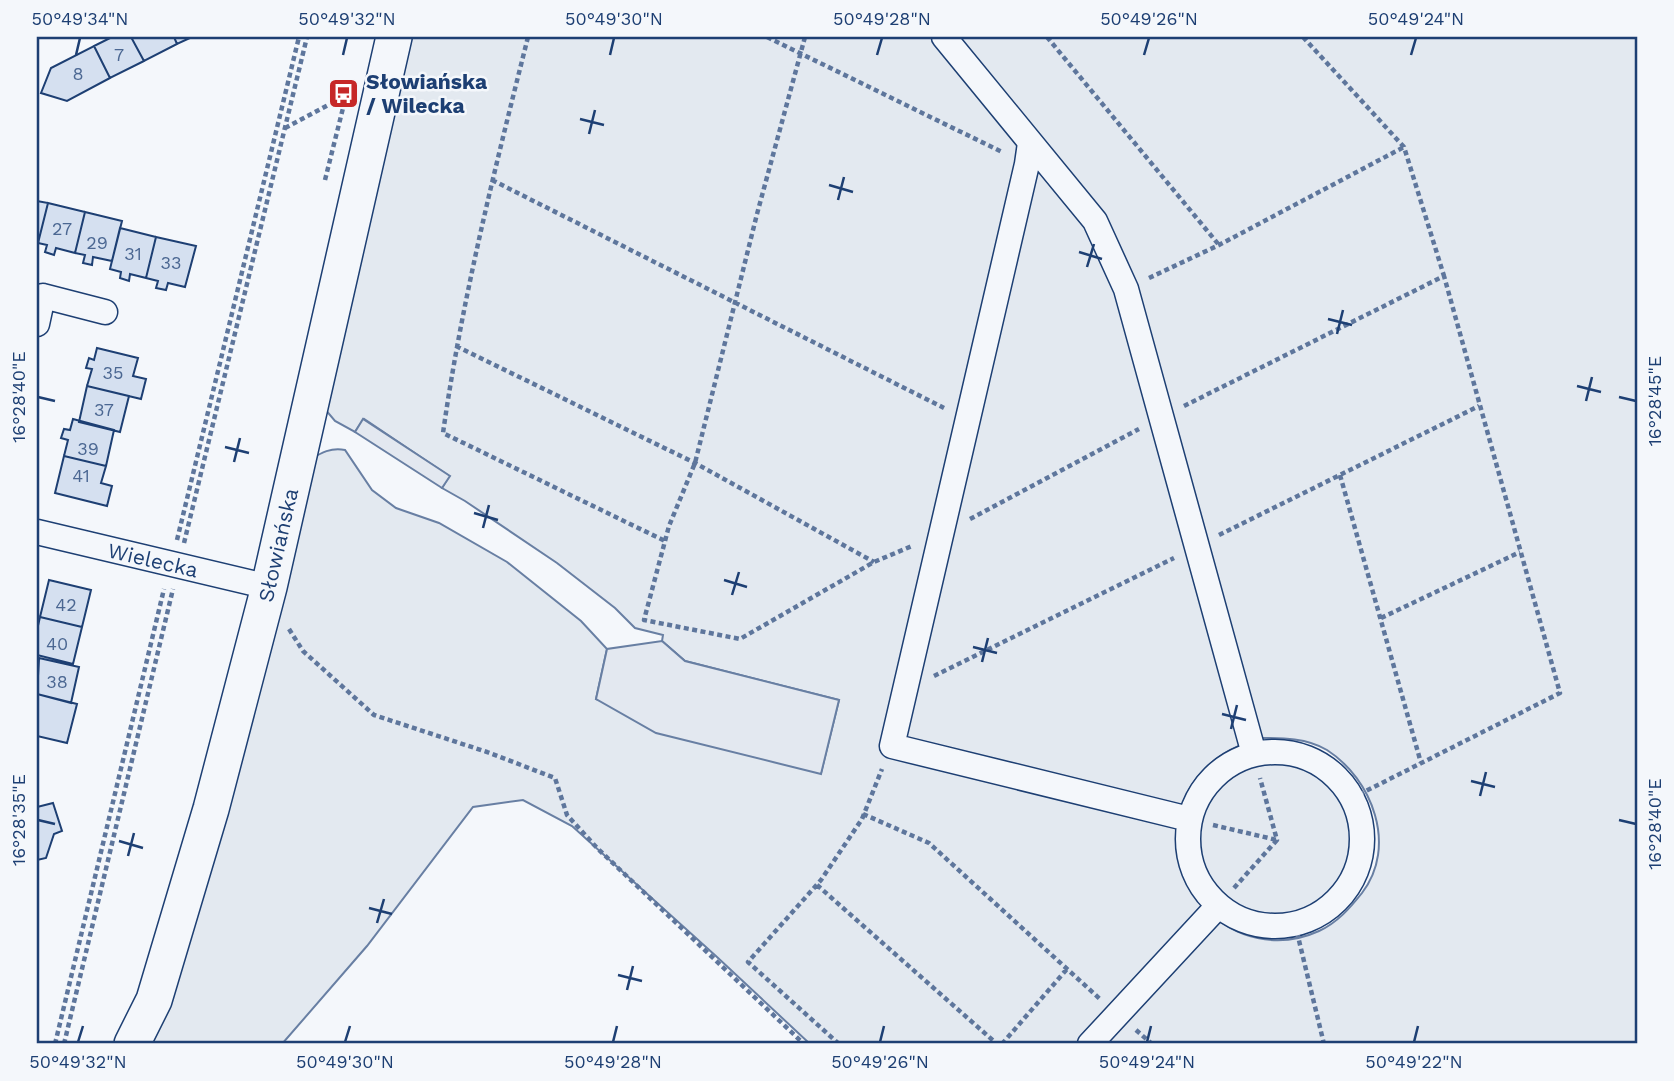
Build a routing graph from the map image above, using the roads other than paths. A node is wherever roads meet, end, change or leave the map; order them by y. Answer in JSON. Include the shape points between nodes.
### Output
{"nodes":[{"id":1,"x":394,"y":37,"type":"edge"},
{"id":2,"x":944,"y":37,"type":"edge"},
{"id":3,"x":1029,"y":153,"type":"junction"},
{"id":4,"x":40,"y":295,"type":"edge"},
{"id":5,"x":106,"y":312,"type":"dead end"},
{"id":6,"x":37,"y":324,"type":"edge"},
{"id":7,"x":37,"y":533,"type":"edge"},
{"id":8,"x":267,"y":595,"type":"junction"},
{"id":9,"x":1254,"y":754,"type":"junction"},
{"id":10,"x":1189,"y":819,"type":"junction"},
{"id":11,"x":1217,"y":906,"type":"junction"},
{"id":12,"x":132,"y":1044,"type":"edge"},
{"id":13,"x":1090,"y":1044,"type":"edge"}],
"edges":[{"from":1,"to":8,"type":"street","name":"Słowiańska"},
{"from":2,"to":3,"type":"street"},
{"from":3,"to":9,"type":"street","via":[[1095,221],[1126,289]]},
{"from":3,"to":10,"type":"street","via":[[892,746]]},
{"from":4,"to":5,"type":"street"},
{"from":4,"to":6,"type":"street"},
{"from":7,"to":8,"type":"street","name":"Wielecka","via":[[175,565]]},
{"from":8,"to":12,"type":"street","name":"Słowiańska","via":[[211,809],[154,1000]]},
{"from":9,"to":10,"type":"street","via":[[1224,767],[1202,790]]},
{"from":9,"to":11,"type":"street","via":[[1296,754],[1334,774],[1354,797],[1361,823],[1360,859],[1346,891],[1320,915],[1286,927],[1251,924]]},
{"from":10,"to":11,"type":"street","via":[[1191,868]]},
{"from":11,"to":13,"type":"street"}]}
